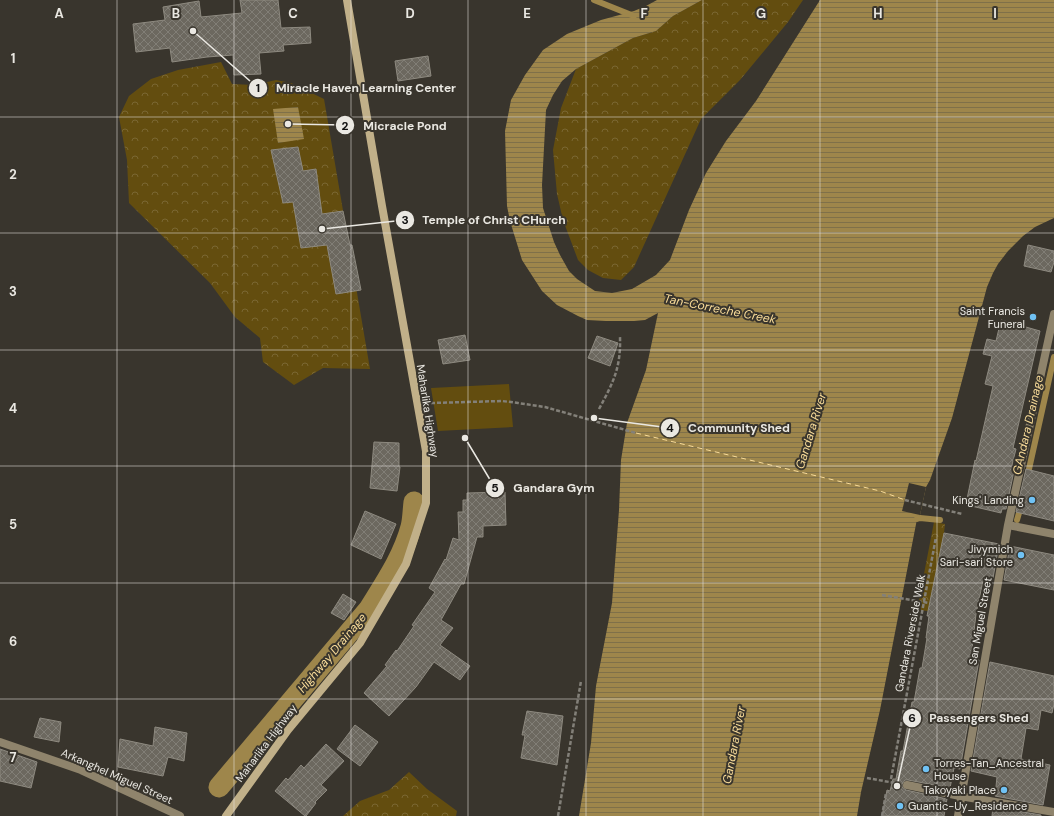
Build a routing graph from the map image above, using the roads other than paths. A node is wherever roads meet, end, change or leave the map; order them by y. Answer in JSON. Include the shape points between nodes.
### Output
{"nodes":[{"id":1,"x":347,"y":0,"type":"edge"},
{"id":2,"x":1054,"y":314,"type":"edge"},
{"id":3,"x":1008,"y":525,"type":"junction"},
{"id":4,"x":1054,"y":534,"type":"edge"},
{"id":5,"x":0,"y":742,"type":"edge"},
{"id":6,"x":907,"y":785,"type":"road end"},
{"id":7,"x":960,"y":796,"type":"junction"},
{"id":8,"x":1054,"y":812,"type":"edge"},
{"id":9,"x":180,"y":816,"type":"edge"},
{"id":10,"x":226,"y":816,"type":"edge"},
{"id":11,"x":958,"y":816,"type":"edge"}],
"edges":[{"from":1,"to":10,"type":"main road","name":"Maharlika Highway","via":[[426,451],[426,503],[406,564],[360,643],[288,730]]},
{"from":2,"to":3,"type":"street","name":"San Miguel Street"},
{"from":3,"to":4,"type":"street"},
{"from":3,"to":7,"type":"street","name":"San Miguel Street"},
{"from":5,"to":9,"type":"street","name":"Arkanghel Miguel Street","via":[[81,770]]},
{"from":6,"to":7,"type":"street"},
{"from":7,"to":8,"type":"street"},
{"from":7,"to":11,"type":"street","name":"San Miguel Street"}]}
